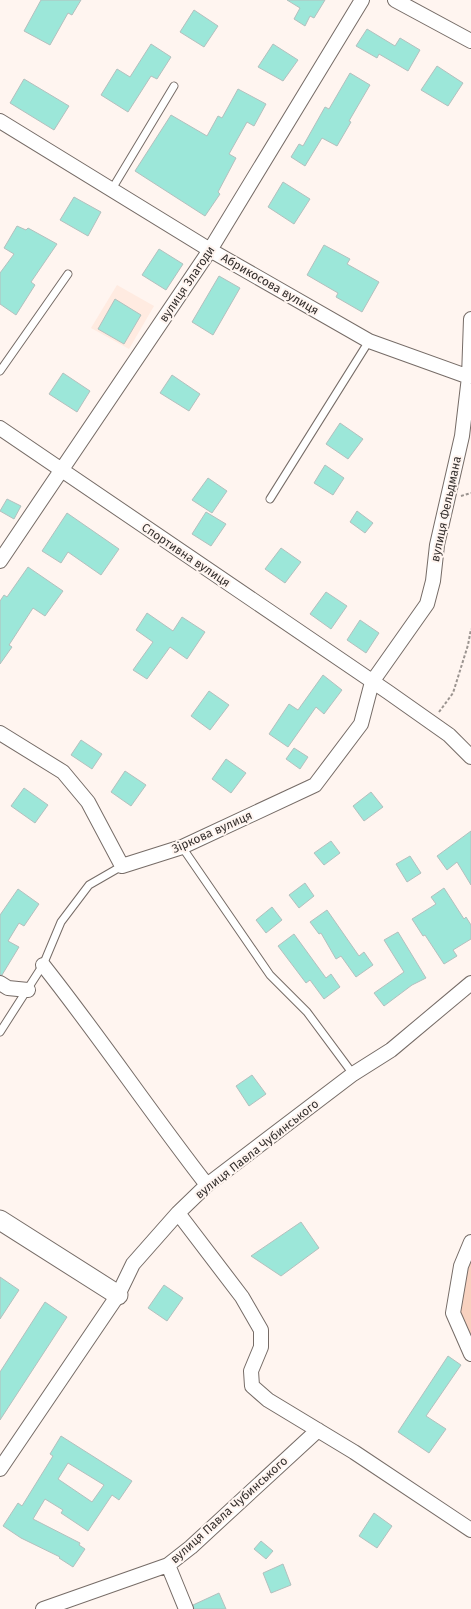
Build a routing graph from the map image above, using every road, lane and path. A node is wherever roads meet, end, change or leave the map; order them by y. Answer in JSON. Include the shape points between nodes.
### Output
{"nodes":[{"id":1,"x":362,"y":0,"type":"edge"},
{"id":2,"x":395,"y":0,"type":"edge"},
{"id":3,"x":471,"y":41,"type":"edge"},
{"id":4,"x":174,"y":86,"type":"dead end"},
{"id":5,"x":0,"y":121,"type":"edge"},
{"id":6,"x":112,"y":189,"type":"junction"},
{"id":7,"x":210,"y":250,"type":"junction"},
{"id":8,"x":68,"y":274,"type":"dead end"},
{"id":9,"x":471,"y":319,"type":"edge"},
{"id":10,"x":369,"y":341,"type":"junction"},
{"id":11,"x":0,"y":371,"type":"edge"},
{"id":12,"x":468,"y":377,"type":"junction"},
{"id":13,"x":0,"y":428,"type":"edge"},
{"id":14,"x":60,"y":470,"type":"junction"},
{"id":15,"x":270,"y":499,"type":"dead end"},
{"id":16,"x":0,"y":561,"type":"edge"},
{"id":17,"x":471,"y":629,"type":"edge"},
{"id":18,"x":372,"y":682,"type":"junction"},
{"id":19,"x":432,"y":723,"type":"junction"},
{"id":20,"x":0,"y":733,"type":"edge"},
{"id":21,"x":471,"y":756,"type":"edge"},
{"id":22,"x":182,"y":847,"type":"junction"},
{"id":23,"x":122,"y":866,"type":"junction"},
{"id":24,"x":43,"y":965,"type":"junction"},
{"id":25,"x":0,"y":983,"type":"edge"},
{"id":26,"x":471,"y":983,"type":"edge"},
{"id":27,"x":28,"y":990,"type":"junction"},
{"id":28,"x":0,"y":1032,"type":"edge"},
{"id":29,"x":353,"y":1074,"type":"junction"},
{"id":30,"x":207,"y":1185,"type":"junction"},
{"id":31,"x":178,"y":1213,"type":"junction"},
{"id":32,"x":0,"y":1220,"type":"edge"},
{"id":33,"x":471,"y":1242,"type":"edge"},
{"id":34,"x":118,"y":1295,"type":"junction"},
{"id":35,"x":471,"y":1354,"type":"edge"},
{"id":36,"x":318,"y":1430,"type":"junction"},
{"id":37,"x":0,"y":1469,"type":"edge"},
{"id":38,"x":471,"y":1530,"type":"edge"},
{"id":39,"x":168,"y":1564,"type":"junction"},
{"id":40,"x":43,"y":1609,"type":"edge"},
{"id":41,"x":186,"y":1609,"type":"edge"}],
"edges":[{"from":1,"to":7,"type":"street","name":"вулиця Злагоди"},
{"from":2,"to":3,"type":"street"},
{"from":4,"to":6,"type":"lane"},
{"from":5,"to":6,"type":"street","name":"Абрикосова вулиця"},
{"from":6,"to":7,"type":"street","name":"Абрикосова вулиця"},
{"from":7,"to":10,"type":"street","name":"Абрикосова вулиця"},
{"from":7,"to":14,"type":"street","name":"вулиця Злагоди"},
{"from":8,"to":11,"type":"lane"},
{"from":9,"to":12,"type":"street","name":"вулиця Фельдмана"},
{"from":10,"to":12,"type":"street","name":"Абрикосова вулиця"},
{"from":10,"to":15,"type":"lane"},
{"from":12,"to":18,"type":"street","name":"вулиця Фельдмана","via":[[462,436],[437,545],[433,581],[427,604]]},
{"from":13,"to":14,"type":"street","name":"Спортивна вулиця"},
{"from":14,"to":16,"type":"street","name":"вулиця Злагоди"},
{"from":14,"to":18,"type":"street","name":"Спортивна вулиця"},
{"from":17,"to":19,"type":"path","via":[[453,693]]},
{"from":18,"to":19,"type":"street","name":"Спортивна вулиця"},
{"from":18,"to":22,"type":"street","name":"Зіркова вулиця","via":[[361,724],[315,785]]},
{"from":19,"to":21,"type":"street","name":"Спортивна вулиця"},
{"from":20,"to":23,"type":"street","via":[[63,772],[88,802]]},
{"from":22,"to":23,"type":"street","name":"Зіркова вулиця"},
{"from":22,"to":29,"type":"lane","via":[[270,975],[307,1012]]},
{"from":23,"to":24,"type":"lane","via":[[89,885],[61,922]]},
{"from":24,"to":27,"type":"lane"},
{"from":24,"to":30,"type":"street"},
{"from":25,"to":27,"type":"street","via":[[8,988]]},
{"from":26,"to":29,"type":"street","name":"вулиця Павла Чубинського","via":[[391,1050]]},
{"from":27,"to":28,"type":"lane"},
{"from":29,"to":30,"type":"street","name":"вулиця Павла Чубинського"},
{"from":30,"to":31,"type":"street","name":"вулиця Павла Чубинського"},
{"from":31,"to":34,"type":"street","name":"вулиця Павла Чубинського","via":[[133,1264]]},
{"from":31,"to":36,"type":"street","via":[[242,1297],[261,1330],[261,1347],[251,1371],[252,1386],[268,1400]]},
{"from":32,"to":34,"type":"street"},
{"from":33,"to":35,"type":"street","via":[[461,1266],[453,1313]]},
{"from":34,"to":37,"type":"street","name":"вулиця Павла Чубинського"},
{"from":36,"to":38,"type":"street"},
{"from":36,"to":39,"type":"street","name":"вулиця Павла Чубинського","via":[[191,1547]]},
{"from":39,"to":40,"type":"street","name":"вулиця Павла Чубинського"},
{"from":39,"to":41,"type":"street"}]}
